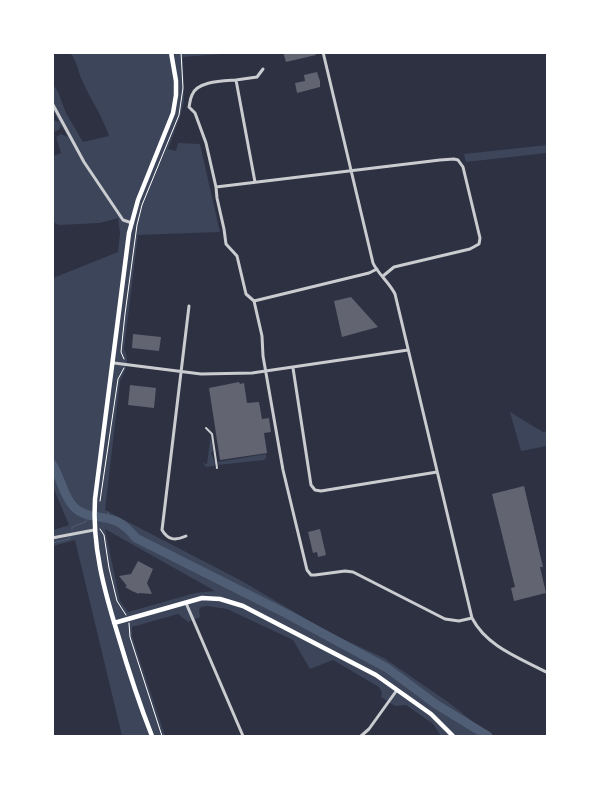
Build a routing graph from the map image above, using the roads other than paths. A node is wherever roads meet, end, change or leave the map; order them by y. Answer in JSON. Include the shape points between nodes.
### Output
{"nodes":[{"id":1,"x":171,"y":52,"type":"edge"},
{"id":2,"x":323,"y":52,"type":"edge"},
{"id":3,"x":263,"y":69,"type":"dead end"},
{"id":4,"x":236,"y":80,"type":"junction"},
{"id":5,"x":52,"y":104,"type":"edge"},
{"id":6,"x":351,"y":171,"type":"junction"},
{"id":7,"x":255,"y":182,"type":"junction"},
{"id":8,"x":216,"y":187,"type":"junction"},
{"id":9,"x":132,"y":223,"type":"junction"},
{"id":10,"x":377,"y":269,"type":"junction"},
{"id":11,"x":383,"y":276,"type":"junction"},
{"id":12,"x":254,"y":301,"type":"junction"},
{"id":13,"x":189,"y":306,"type":"dead end"},
{"id":14,"x":408,"y":350,"type":"junction"},
{"id":15,"x":114,"y":363,"type":"junction"},
{"id":16,"x":293,"y":368,"type":"junction"},
{"id":17,"x":266,"y":371,"type":"junction"},
{"id":18,"x":180,"y":372,"type":"junction"},
{"id":19,"x":206,"y":428,"type":"dead end"},
{"id":20,"x":217,"y":468,"type":"dead end"},
{"id":21,"x":438,"y":472,"type":"junction"},
{"id":22,"x":96,"y":527,"type":"junction"},
{"id":23,"x":186,"y":536,"type":"dead end"},
{"id":24,"x":52,"y":538,"type":"edge"},
{"id":25,"x":185,"y":602,"type":"junction"},
{"id":26,"x":472,"y":618,"type":"junction"},
{"id":27,"x":114,"y":624,"type":"junction"},
{"id":28,"x":548,"y":673,"type":"edge"},
{"id":29,"x":397,"y":689,"type":"junction"},
{"id":30,"x":152,"y":736,"type":"edge"},
{"id":31,"x":243,"y":736,"type":"edge"},
{"id":32,"x":361,"y":736,"type":"edge"},
{"id":33,"x":453,"y":736,"type":"edge"}],
"edges":[{"from":1,"to":9,"type":"main road","via":[[176,81],[173,113]]},
{"from":2,"to":6,"type":"street"},
{"from":3,"to":4,"type":"street","via":[[257,77]]},
{"from":4,"to":7,"type":"street"},
{"from":4,"to":8,"type":"street","via":[[196,89],[189,107],[203,131]]},
{"from":5,"to":9,"type":"street","via":[[84,162],[123,220]]},
{"from":6,"to":7,"type":"street"},
{"from":6,"to":10,"type":"street"},
{"from":6,"to":11,"type":"street","via":[[454,159],[463,168],[480,238],[478,244],[470,249],[394,267]]},
{"from":7,"to":8,"type":"street"},
{"from":8,"to":12,"type":"street","via":[[226,244],[237,256],[246,294]]},
{"from":9,"to":15,"type":"main road"},
{"from":10,"to":11,"type":"street"},
{"from":10,"to":12,"type":"street"},
{"from":11,"to":14,"type":"street","via":[[395,294]]},
{"from":12,"to":17,"type":"street"},
{"from":13,"to":18,"type":"street"},
{"from":14,"to":16,"type":"street"},
{"from":14,"to":21,"type":"street"},
{"from":15,"to":18,"type":"street"},
{"from":15,"to":22,"type":"main road"},
{"from":16,"to":17,"type":"street"},
{"from":16,"to":21,"type":"street","via":[[315,490]]},
{"from":17,"to":18,"type":"street"},
{"from":17,"to":26,"type":"street","via":[[285,480],[307,570],[311,575],[353,572],[445,619],[459,621]]},
{"from":18,"to":23,"type":"street","via":[[162,530],[171,539],[179,540]]},
{"from":19,"to":20,"type":"street","via":[[212,434]]},
{"from":21,"to":26,"type":"street"},
{"from":22,"to":24,"type":"street"},
{"from":22,"to":27,"type":"main road","via":[[103,581]]},
{"from":25,"to":27,"type":"main road"},
{"from":25,"to":29,"type":"main road","via":[[207,598],[235,603],[376,675]]},
{"from":25,"to":31,"type":"street"},
{"from":26,"to":28,"type":"street","via":[[493,644]]},
{"from":27,"to":30,"type":"main road"},
{"from":29,"to":32,"type":"street"},
{"from":29,"to":33,"type":"main road","via":[[436,718]]}]}
